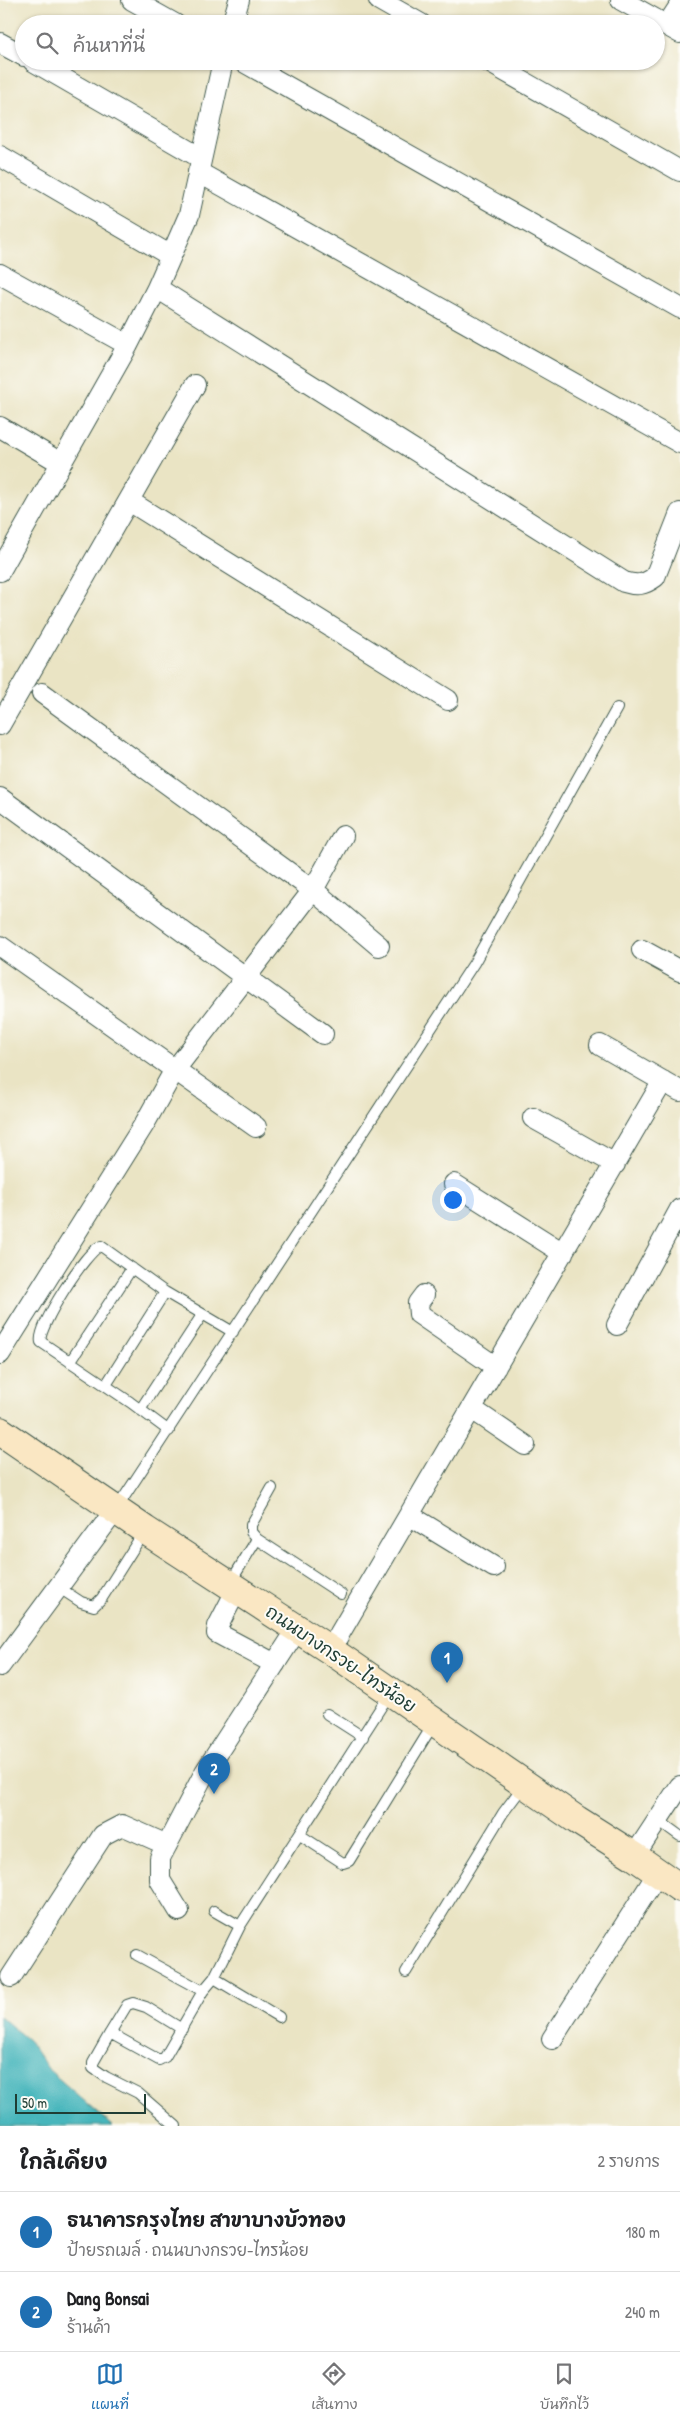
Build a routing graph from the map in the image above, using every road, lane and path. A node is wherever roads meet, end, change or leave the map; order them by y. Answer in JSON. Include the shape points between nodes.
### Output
{"nodes":[{"id":1,"x":132,"y":0,"type":"edge"},
{"id":2,"x":239,"y":0,"type":"edge"},
{"id":3,"x":379,"y":0,"type":"edge"},
{"id":4,"x":621,"y":0,"type":"edge"},
{"id":5,"x":680,"y":5,"type":"edge"},
{"id":6,"x":158,"y":15,"type":"edge"},
{"id":7,"x":235,"y":15,"type":"edge"},
{"id":8,"x":405,"y":15,"type":"edge"},
{"id":9,"x":648,"y":15,"type":"edge"},
{"id":10,"x":674,"y":29,"type":"edge"},
{"id":11,"x":0,"y":42,"type":"edge"},
{"id":12,"x":15,"y":51,"type":"edge"},
{"id":13,"x":47,"y":70,"type":"edge"},
{"id":14,"x":221,"y":70,"type":"edge"},
{"id":15,"x":258,"y":70,"type":"edge"},
{"id":16,"x":503,"y":70,"type":"edge"},
{"id":17,"x":0,"y":156,"type":"edge"},
{"id":18,"x":199,"y":165,"type":"junction"},
{"id":19,"x":680,"y":171,"type":"edge"},
{"id":20,"x":171,"y":256,"type":"junction"},
{"id":21,"x":0,"y":274,"type":"edge"},
{"id":22,"x":157,"y":288,"type":"junction"},
{"id":23,"x":680,"y":308,"type":"edge"},
{"id":24,"x":128,"y":345,"type":"junction"},
{"id":25,"x":195,"y":384,"type":"dead end"},
{"id":26,"x":0,"y":427,"type":"edge"},
{"id":27,"x":680,"y":443,"type":"edge"},
{"id":28,"x":61,"y":464,"type":"junction"},
{"id":29,"x":129,"y":500,"type":"junction"},
{"id":30,"x":680,"y":514,"type":"edge"},
{"id":31,"x":0,"y":571,"type":"edge"},
{"id":32,"x":42,"y":693,"type":"dead end"},
{"id":33,"x":448,"y":700,"type":"dead end"},
{"id":34,"x":616,"y":708,"type":"dead end"},
{"id":35,"x":0,"y":725,"type":"edge"},
{"id":36,"x":0,"y":798,"type":"edge"},
{"id":37,"x":343,"y":836,"type":"dead end"},
{"id":38,"x":313,"y":890,"type":"junction"},
{"id":39,"x":0,"y":946,"type":"edge"},
{"id":40,"x":379,"y":946,"type":"dead end"},
{"id":41,"x":642,"y":950,"type":"dead end"},
{"id":42,"x":680,"y":971,"type":"edge"},
{"id":43,"x":248,"y":977,"type":"junction"},
{"id":44,"x":323,"y":1034,"type":"dead end"},
{"id":45,"x":600,"y":1045,"type":"dead end"},
{"id":46,"x":174,"y":1071,"type":"junction"},
{"id":47,"x":672,"y":1086,"type":"edge"},
{"id":48,"x":533,"y":1118,"type":"dead end"},
{"id":49,"x":256,"y":1127,"type":"dead end"},
{"id":50,"x":615,"y":1164,"type":"junction"},
{"id":51,"x":454,"y":1184,"type":"dead end"},
{"id":52,"x":680,"y":1209,"type":"edge"},
{"id":53,"x":563,"y":1253,"type":"junction"},
{"id":54,"x":132,"y":1268,"type":"junction"},
{"id":55,"x":165,"y":1292,"type":"junction"},
{"id":56,"x":424,"y":1295,"type":"dead end"},
{"id":57,"x":202,"y":1315,"type":"junction"},
{"id":58,"x":617,"y":1325,"type":"dead end"},
{"id":59,"x":233,"y":1332,"type":"junction"},
{"id":60,"x":0,"y":1354,"type":"edge"},
{"id":61,"x":70,"y":1362,"type":"junction"},
{"id":62,"x":496,"y":1367,"type":"junction"},
{"id":63,"x":106,"y":1386,"type":"junction"},
{"id":64,"x":472,"y":1409,"type":"junction"},
{"id":65,"x":140,"y":1410,"type":"junction"},
{"id":66,"x":0,"y":1431,"type":"edge"},
{"id":67,"x":168,"y":1431,"type":"junction"},
{"id":68,"x":525,"y":1445,"type":"dead end"},
{"id":69,"x":272,"y":1488,"type":"dead end"},
{"id":70,"x":116,"y":1509,"type":"junction"},
{"id":71,"x":409,"y":1515,"type":"junction"},
{"id":72,"x":145,"y":1530,"type":"junction"},
{"id":73,"x":257,"y":1539,"type":"junction"},
{"id":74,"x":494,"y":1567,"type":"dead end"},
{"id":75,"x":58,"y":1587,"type":"junction"},
{"id":76,"x":233,"y":1587,"type":"junction"},
{"id":77,"x":341,"y":1594,"type":"dead end"},
{"id":78,"x":298,"y":1628,"type":"junction"},
{"id":79,"x":330,"y":1650,"type":"junction"},
{"id":80,"x":275,"y":1664,"type":"junction"},
{"id":81,"x":0,"y":1666,"type":"edge"},
{"id":82,"x":391,"y":1692,"type":"junction"},
{"id":83,"x":327,"y":1714,"type":"dead end"},
{"id":84,"x":434,"y":1722,"type":"junction"},
{"id":85,"x":363,"y":1737,"type":"junction"},
{"id":86,"x":524,"y":1784,"type":"junction"},
{"id":87,"x":680,"y":1786,"type":"edge"},
{"id":88,"x":658,"y":1820,"type":"junction"},
{"id":89,"x":300,"y":1835,"type":"junction"},
{"id":90,"x":680,"y":1836,"type":"edge"},
{"id":91,"x":167,"y":1845,"type":"junction"},
{"id":92,"x":634,"y":1856,"type":"junction"},
{"id":93,"x":658,"y":1873,"type":"junction"},
{"id":94,"x":680,"y":1888,"type":"edge"},
{"id":95,"x":179,"y":1911,"type":"dead end"},
{"id":96,"x":214,"y":1911,"type":"dead end"},
{"id":97,"x":240,"y":1926,"type":"junction"},
{"id":98,"x":137,"y":1955,"type":"dead end"},
{"id":99,"x":406,"y":1972,"type":"dead end"},
{"id":100,"x":11,"y":1977,"type":"dead end"},
{"id":101,"x":214,"y":1978,"type":"junction"},
{"id":102,"x":203,"y":1991,"type":"junction"},
{"id":103,"x":279,"y":2017,"type":"dead end"},
{"id":104,"x":182,"y":2029,"type":"junction"},
{"id":105,"x":110,"y":2033,"type":"junction"},
{"id":106,"x":552,"y":2039,"type":"dead end"},
{"id":107,"x":176,"y":2126,"type":"edge"}],
"edges":[{"from":1,"to":6,"type":"street"},
{"from":2,"to":7,"type":"street"},
{"from":3,"to":8,"type":"street"},
{"from":4,"to":9,"type":"street"},
{"from":5,"to":10,"type":"street"},
{"from":11,"to":12,"type":"street"},
{"from":13,"to":18,"type":"street"},
{"from":14,"to":18,"type":"street"},
{"from":15,"to":23,"type":"street"},
{"from":16,"to":19,"type":"street"},
{"from":17,"to":20,"type":"street"},
{"from":18,"to":20,"type":"street","via":[[189,215]]},
{"from":18,"to":27,"type":"street"},
{"from":20,"to":22,"type":"street"},
{"from":21,"to":24,"type":"street"},
{"from":22,"to":24,"type":"street"},
{"from":22,"to":30,"type":"street","via":[[624,582],[637,585],[654,577]]},
{"from":24,"to":28,"type":"street"},
{"from":25,"to":29,"type":"street"},
{"from":26,"to":28,"type":"street"},
{"from":28,"to":31,"type":"street"},
{"from":29,"to":33,"type":"street"},
{"from":29,"to":35,"type":"street"},
{"from":32,"to":38,"type":"street"},
{"from":34,"to":59,"type":"lane","via":[[474,962]]},
{"from":36,"to":43,"type":"street"},
{"from":37,"to":38,"type":"street"},
{"from":38,"to":40,"type":"street"},
{"from":38,"to":43,"type":"street"},
{"from":39,"to":46,"type":"street"},
{"from":41,"to":42,"type":"street"},
{"from":43,"to":44,"type":"street"},
{"from":43,"to":46,"type":"street"},
{"from":45,"to":47,"type":"street"},
{"from":46,"to":49,"type":"street"},
{"from":46,"to":60,"type":"street"},
{"from":47,"to":50,"type":"street"},
{"from":48,"to":50,"type":"street"},
{"from":50,"to":53,"type":"street"},
{"from":51,"to":53,"type":"street"},
{"from":52,"to":58,"type":"street"},
{"from":53,"to":62,"type":"street"},
{"from":54,"to":55,"type":"lane"},
{"from":54,"to":61,"type":"lane"},
{"from":54,"to":61,"type":"lane","via":[[99,1246],[90,1253],[70,1282],[39,1338]]},
{"from":55,"to":57,"type":"lane"},
{"from":55,"to":63,"type":"lane"},
{"from":56,"to":62,"type":"street","via":[[418,1304],[418,1314]]},
{"from":57,"to":59,"type":"lane"},
{"from":57,"to":65,"type":"lane"},
{"from":59,"to":67,"type":"lane"},
{"from":61,"to":63,"type":"lane"},
{"from":62,"to":64,"type":"street"},
{"from":63,"to":65,"type":"lane"},
{"from":64,"to":68,"type":"street"},
{"from":64,"to":71,"type":"street"},
{"from":65,"to":67,"type":"lane"},
{"from":66,"to":70,"type":"main road","name":"ถนนบางกรวย-ไทรน้อย"},
{"from":67,"to":70,"type":"lane"},
{"from":69,"to":73,"type":"lane","via":[[251,1525]]},
{"from":70,"to":72,"type":"main road","name":"ถนนบางกรวย-ไทรน้อย"},
{"from":70,"to":75,"type":"street"},
{"from":71,"to":74,"type":"street"},
{"from":71,"to":79,"type":"street"},
{"from":72,"to":75,"type":"lane","via":[[94,1606],[81,1602]]},
{"from":72,"to":76,"type":"main road","name":"ถนนบางกรวย-ไทรน้อย"},
{"from":73,"to":76,"type":"lane"},
{"from":73,"to":77,"type":"lane"},
{"from":75,"to":81,"type":"street"},
{"from":76,"to":78,"type":"main road","name":"ถนนบางกรวย-ไทรน้อย"},
{"from":76,"to":80,"type":"street","via":[[217,1633]]},
{"from":78,"to":79,"type":"main road","name":"ถนนบางกรวย-ไทรน้อย"},
{"from":78,"to":80,"type":"street"},
{"from":79,"to":82,"type":"main road","name":"ถนนบางกรวย-ไทรน้อย"},
{"from":80,"to":91,"type":"street","via":[[205,1772]]},
{"from":82,"to":84,"type":"main road","name":"ถนนบางกรวย-ไทรน้อย"},
{"from":82,"to":85,"type":"lane"},
{"from":83,"to":85,"type":"lane"},
{"from":84,"to":86,"type":"main road","name":"ถนนบางกรวย-ไทรน้อย"},
{"from":84,"to":89,"type":"lane","via":[[349,1861],[343,1863]]},
{"from":85,"to":89,"type":"lane"},
{"from":86,"to":92,"type":"main road","name":"ถนนบางกรวย-ไทรน้อย"},
{"from":86,"to":99,"type":"lane"},
{"from":87,"to":88,"type":"street"},
{"from":88,"to":90,"type":"lane"},
{"from":88,"to":92,"type":"street"},
{"from":89,"to":97,"type":"lane"},
{"from":91,"to":95,"type":"street","via":[[160,1858],[160,1880]]},
{"from":91,"to":100,"type":"street","via":[[122,1825],[103,1834]]},
{"from":92,"to":93,"type":"main road","name":"ถนนบางกรวย-ไทรน้อย"},
{"from":93,"to":94,"type":"main road","name":"ถนนบางกรวย-ไทรน้อย"},
{"from":93,"to":106,"type":"street"},
{"from":96,"to":97,"type":"lane"},
{"from":97,"to":101,"type":"lane"},
{"from":98,"to":102,"type":"lane"},
{"from":101,"to":102,"type":"lane"},
{"from":101,"to":103,"type":"lane"},
{"from":102,"to":104,"type":"lane"},
{"from":104,"to":105,"type":"lane","via":[[146,2007],[133,2003],[127,2005]]},
{"from":104,"to":105,"type":"lane","via":[[165,2057],[159,2060]]},
{"from":105,"to":107,"type":"lane","via":[[93,2068],[138,2093]]}]}
